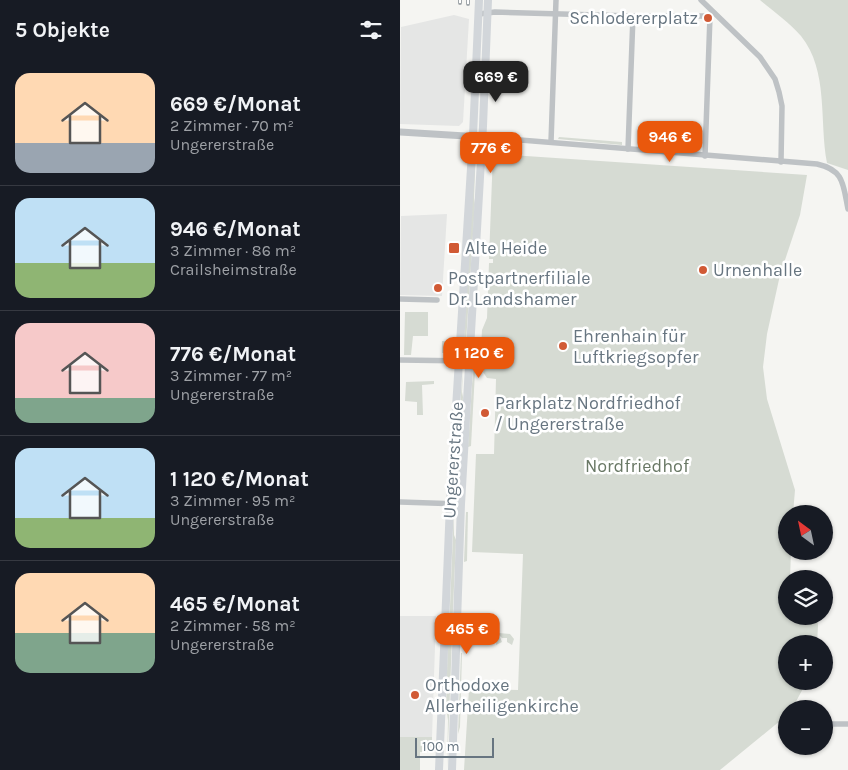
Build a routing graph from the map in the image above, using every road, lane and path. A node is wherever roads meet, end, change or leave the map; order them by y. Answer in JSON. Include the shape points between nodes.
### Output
{"nodes":[{"id":1,"x":479,"y":0,"type":"edge"},
{"id":2,"x":488,"y":0,"type":"edge"},
{"id":3,"x":556,"y":0,"type":"edge"},
{"id":4,"x":701,"y":0,"type":"edge"},
{"id":5,"x":488,"y":12,"type":"junction"},
{"id":6,"x":479,"y":14,"type":"junction"},
{"id":7,"x":556,"y":14,"type":"junction"},
{"id":8,"x":712,"y":14,"type":"junction"},
{"id":9,"x":632,"y":16,"type":"junction"},
{"id":10,"x":400,"y":132,"type":"edge"},
{"id":11,"x":474,"y":136,"type":"junction"},
{"id":12,"x":482,"y":137,"type":"junction"},
{"id":13,"x":551,"y":142,"type":"junction"},
{"id":14,"x":628,"y":149,"type":"junction"},
{"id":15,"x":705,"y":156,"type":"junction"},
{"id":16,"x":781,"y":162,"type":"junction"},
{"id":17,"x":848,"y":209,"type":"edge"},
{"id":18,"x":400,"y":299,"type":"edge"},
{"id":19,"x":437,"y":300,"type":"dead end"},
{"id":20,"x":400,"y":360,"type":"edge"},
{"id":21,"x":460,"y":361,"type":"junction"},
{"id":22,"x":469,"y":361,"type":"junction"},
{"id":23,"x":400,"y":502,"type":"edge"},
{"id":24,"x":450,"y":504,"type":"junction"},
{"id":25,"x":461,"y":504,"type":"junction"},
{"id":26,"x":833,"y":724,"type":"edge"},
{"id":27,"x":848,"y":724,"type":"edge"},
{"id":28,"x":440,"y":770,"type":"edge"},
{"id":29,"x":452,"y":770,"type":"edge"}],
"edges":[{"from":1,"to":6,"type":"main road","name":"Ungererstraße"},
{"from":2,"to":5,"type":"main road","name":"Ungererstraße"},
{"from":3,"to":7,"type":"street"},
{"from":4,"to":8,"type":"street"},
{"from":5,"to":6,"type":"street"},
{"from":5,"to":7,"type":"street"},
{"from":5,"to":12,"type":"main road","name":"Ungererstraße"},
{"from":6,"to":11,"type":"main road","name":"Ungererstraße"},
{"from":7,"to":9,"type":"street"},
{"from":7,"to":13,"type":"street"},
{"from":8,"to":9,"type":"street"},
{"from":8,"to":15,"type":"street"},
{"from":8,"to":16,"type":"street","via":[[760,57],[775,79],[782,106]]},
{"from":9,"to":14,"type":"street"},
{"from":10,"to":11,"type":"street"},
{"from":11,"to":12,"type":"street"},
{"from":11,"to":21,"type":"main road","name":"Ungererstraße"},
{"from":12,"to":13,"type":"street"},
{"from":12,"to":22,"type":"main road","name":"Ungererstraße"},
{"from":13,"to":14,"type":"street"},
{"from":14,"to":15,"type":"street"},
{"from":15,"to":16,"type":"street"},
{"from":16,"to":17,"type":"street","via":[[817,164],[837,172]]},
{"from":18,"to":19,"type":"street"},
{"from":20,"to":21,"type":"street"},
{"from":21,"to":22,"type":"street"},
{"from":21,"to":24,"type":"main road","name":"Ungererstraße"},
{"from":22,"to":25,"type":"main road","name":"Ungererstraße"},
{"from":23,"to":24,"type":"street"},
{"from":24,"to":25,"type":"street"},
{"from":24,"to":28,"type":"main road","name":"Ungererstraße"},
{"from":25,"to":29,"type":"main road","name":"Ungererstraße"},
{"from":26,"to":27,"type":"street"}]}
